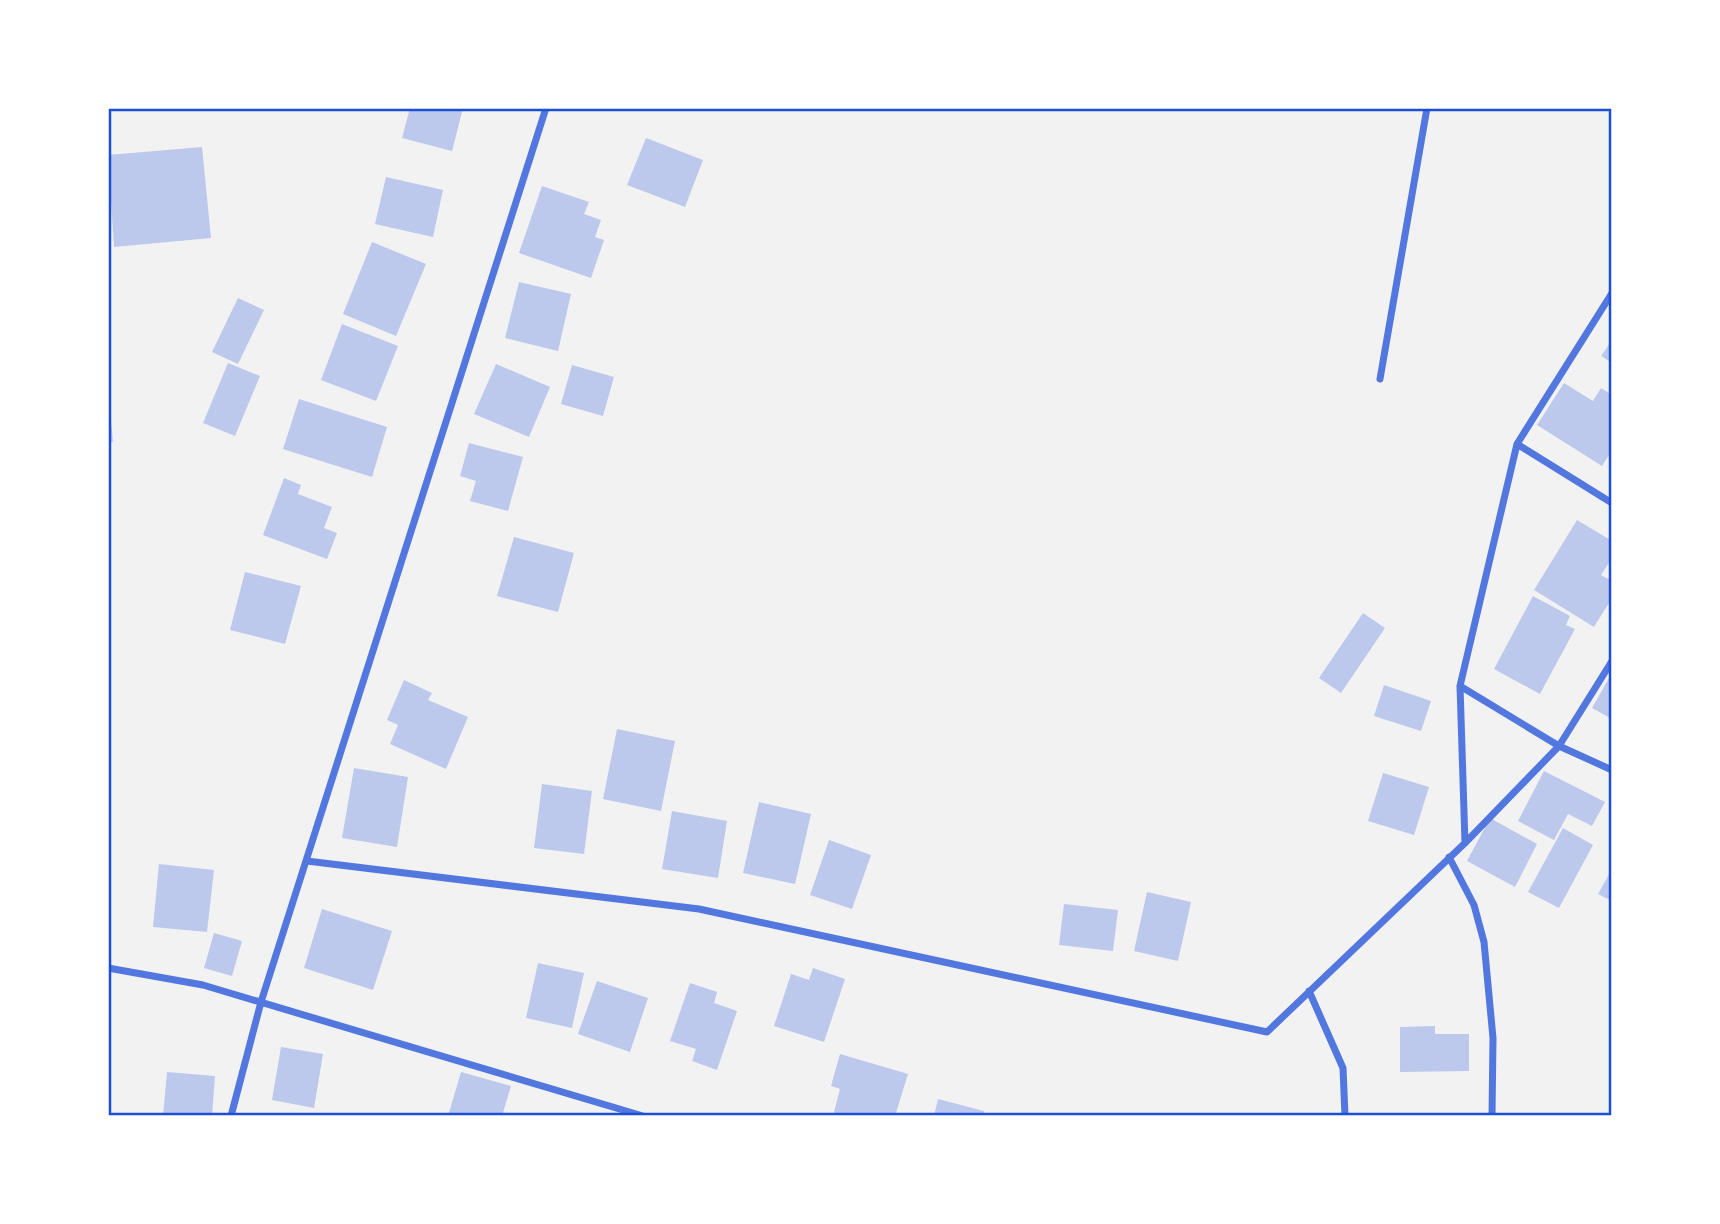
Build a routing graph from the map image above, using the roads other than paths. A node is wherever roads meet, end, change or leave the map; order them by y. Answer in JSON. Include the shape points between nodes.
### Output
{"nodes":[{"id":1,"x":546,"y":108,"type":"edge"},
{"id":2,"x":1427,"y":108,"type":"edge"},
{"id":3,"x":1612,"y":293,"type":"edge"},
{"id":4,"x":1380,"y":379,"type":"dead end"},
{"id":5,"x":1517,"y":444,"type":"junction"},
{"id":6,"x":1612,"y":503,"type":"edge"},
{"id":7,"x":1612,"y":661,"type":"edge"},
{"id":8,"x":1460,"y":686,"type":"junction"},
{"id":9,"x":1559,"y":746,"type":"junction"},
{"id":10,"x":1612,"y":770,"type":"edge"},
{"id":11,"x":1465,"y":843,"type":"junction"},
{"id":12,"x":1449,"y":858,"type":"junction"},
{"id":13,"x":307,"y":861,"type":"junction"},
{"id":14,"x":108,"y":968,"type":"edge"},
{"id":15,"x":1309,"y":991,"type":"junction"},
{"id":16,"x":261,"y":1002,"type":"junction"},
{"id":17,"x":231,"y":1115,"type":"edge"},
{"id":18,"x":643,"y":1115,"type":"edge"},
{"id":19,"x":1345,"y":1115,"type":"edge"},
{"id":20,"x":1492,"y":1115,"type":"edge"}],
"edges":[{"from":1,"to":13,"type":"street"},
{"from":2,"to":4,"type":"street"},
{"from":3,"to":5,"type":"street"},
{"from":5,"to":6,"type":"street"},
{"from":5,"to":8,"type":"street"},
{"from":7,"to":9,"type":"street"},
{"from":8,"to":9,"type":"street"},
{"from":8,"to":11,"type":"street"},
{"from":9,"to":10,"type":"street"},
{"from":9,"to":11,"type":"street"},
{"from":11,"to":12,"type":"street"},
{"from":12,"to":15,"type":"street"},
{"from":12,"to":20,"type":"street","via":[[1474,905],[1484,942],[1493,1038]]},
{"from":13,"to":15,"type":"street","via":[[699,909],[1266,1032]]},
{"from":13,"to":16,"type":"street"},
{"from":14,"to":16,"type":"street","via":[[202,985]]},
{"from":15,"to":19,"type":"street","via":[[1343,1069]]},
{"from":16,"to":17,"type":"street"},
{"from":16,"to":18,"type":"street"}]}
